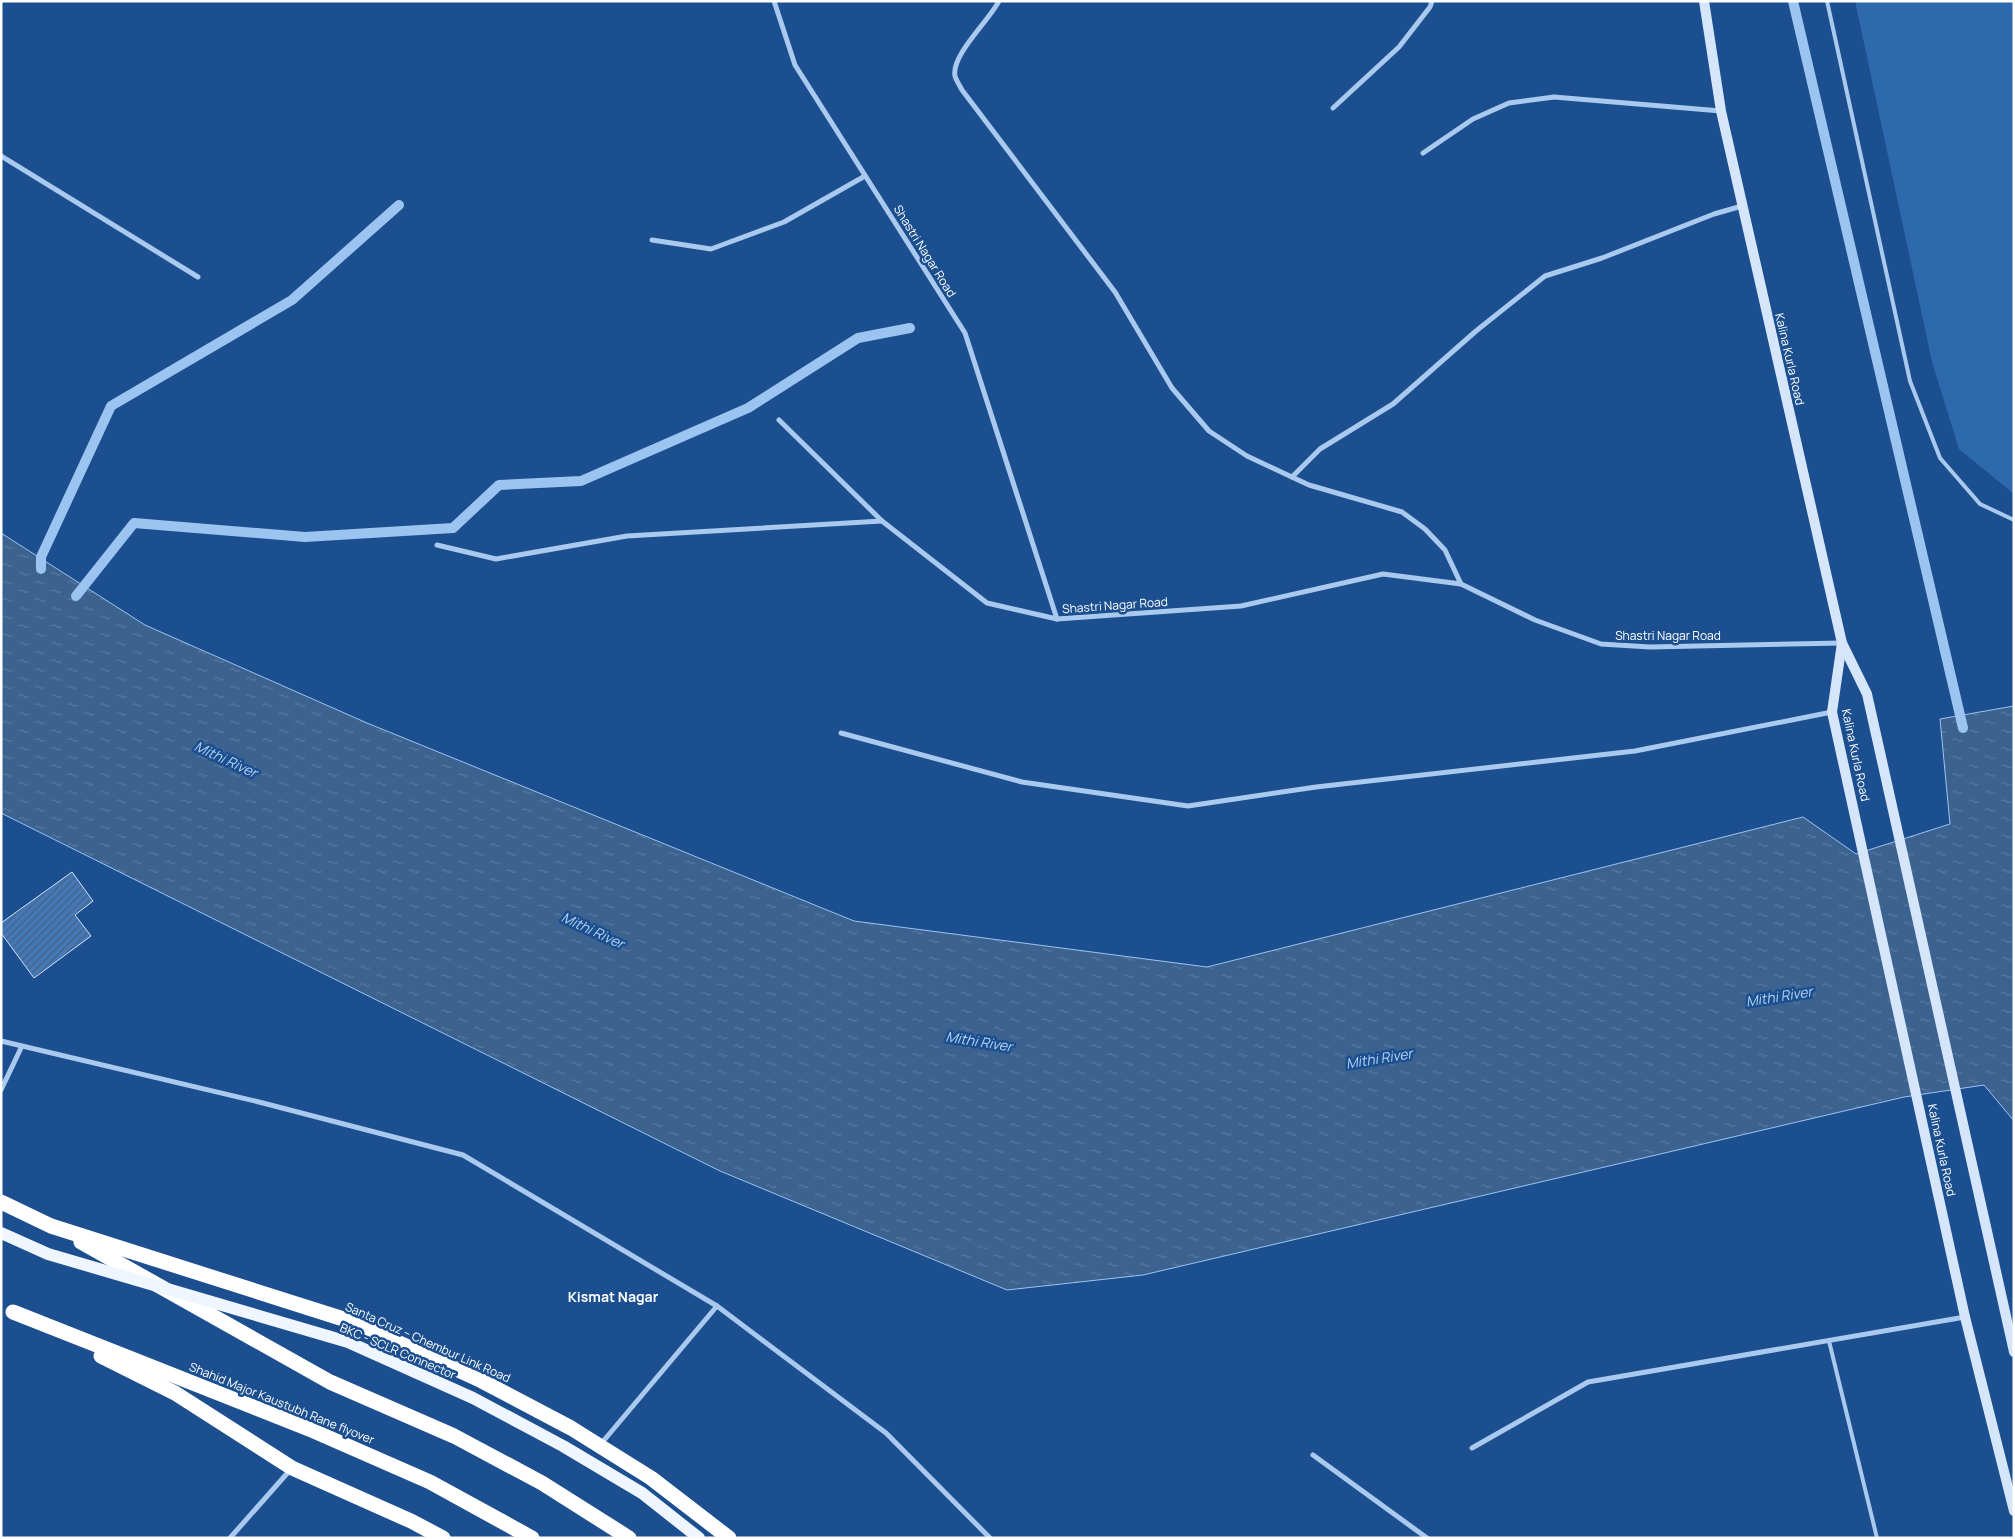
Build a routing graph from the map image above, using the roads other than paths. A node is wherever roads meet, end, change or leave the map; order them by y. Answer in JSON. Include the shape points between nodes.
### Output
{"nodes":[{"id":1,"x":774,"y":1,"type":"edge"},
{"id":2,"x":999,"y":1,"type":"edge"},
{"id":3,"x":1432,"y":1,"type":"edge"},
{"id":4,"x":1704,"y":1,"type":"edge"},
{"id":5,"x":1827,"y":1,"type":"edge"},
{"id":6,"x":1333,"y":108,"type":"dead end"},
{"id":7,"x":1721,"y":111,"type":"junction"},
{"id":8,"x":1423,"y":153,"type":"dead end"},
{"id":9,"x":1,"y":156,"type":"edge"},
{"id":10,"x":865,"y":176,"type":"junction"},
{"id":11,"x":1742,"y":206,"type":"junction"},
{"id":12,"x":652,"y":240,"type":"dead end"},
{"id":13,"x":198,"y":278,"type":"dead end"},
{"id":14,"x":779,"y":420,"type":"dead end"},
{"id":15,"x":1292,"y":477,"type":"junction"},
{"id":16,"x":2014,"y":520,"type":"edge"},
{"id":17,"x":882,"y":521,"type":"junction"},
{"id":18,"x":437,"y":545,"type":"dead end"},
{"id":19,"x":1461,"y":584,"type":"junction"},
{"id":20,"x":1057,"y":619,"type":"junction"},
{"id":21,"x":1842,"y":643,"type":"junction"},
{"id":22,"x":1832,"y":712,"type":"junction"},
{"id":23,"x":841,"y":733,"type":"dead end"},
{"id":24,"x":1,"y":1042,"type":"edge"},
{"id":25,"x":21,"y":1048,"type":"junction"},
{"id":26,"x":1,"y":1090,"type":"edge"},
{"id":27,"x":1,"y":1202,"type":"edge"},
{"id":28,"x":51,"y":1226,"type":"junction"},
{"id":29,"x":1,"y":1233,"type":"edge"},
{"id":30,"x":717,"y":1306,"type":"junction"},
{"id":31,"x":7,"y":1309,"type":"edge"},
{"id":32,"x":1965,"y":1317,"type":"junction"},
{"id":33,"x":1830,"y":1341,"type":"junction"},
{"id":34,"x":2014,"y":1352,"type":"edge"},
{"id":35,"x":600,"y":1445,"type":"junction"},
{"id":36,"x":1472,"y":1448,"type":"dead end"},
{"id":37,"x":1313,"y":1456,"type":"dead end"},
{"id":38,"x":292,"y":1468,"type":"junction"},
{"id":39,"x":2014,"y":1511,"type":"edge"},
{"id":40,"x":230,"y":1538,"type":"edge"},
{"id":41,"x":443,"y":1538,"type":"edge"},
{"id":42,"x":532,"y":1538,"type":"edge"},
{"id":43,"x":629,"y":1538,"type":"edge"},
{"id":44,"x":699,"y":1538,"type":"edge"},
{"id":45,"x":729,"y":1538,"type":"edge"},
{"id":46,"x":990,"y":1538,"type":"edge"},
{"id":47,"x":1427,"y":1538,"type":"edge"},
{"id":48,"x":1877,"y":1538,"type":"edge"}],
"edges":[{"from":1,"to":10,"type":"street","name":"Shastri Nagar Road","via":[[795,65]]},
{"from":2,"to":15,"type":"street","via":[[957,59],[955,76],[962,90],[1115,292],[1172,388],[1209,431],[1247,456]]},
{"from":3,"to":6,"type":"street","via":[[1399,47]]},
{"from":4,"to":7,"type":"street","name":"Kalina Kurla Road"},
{"from":5,"to":16,"type":"lane","via":[[1910,381],[1940,458],[1980,504]]},
{"from":7,"to":8,"type":"street","via":[[1554,97],[1509,103],[1473,119]]},
{"from":7,"to":11,"type":"street","name":"Kalina Kurla Road"},
{"from":9,"to":13,"type":"street"},
{"from":10,"to":12,"type":"street","via":[[784,222],[710,249]]},
{"from":10,"to":20,"type":"street","name":"Shastri Nagar Road","via":[[965,332]]},
{"from":11,"to":15,"type":"street","via":[[1545,276],[1393,404],[1320,449]]},
{"from":11,"to":21,"type":"street","name":"Kalina Kurla Road"},
{"from":14,"to":17,"type":"street"},
{"from":15,"to":19,"type":"street","via":[[1308,485],[1402,512],[1445,550]]},
{"from":17,"to":18,"type":"street","via":[[627,536],[496,559]]},
{"from":17,"to":20,"type":"street","via":[[988,603]]},
{"from":19,"to":20,"type":"street","name":"Shastri Nagar Road","via":[[1383,574],[1241,606]]},
{"from":19,"to":21,"type":"street","name":"Shastri Nagar Road","via":[[1535,620],[1601,644],[1650,647]]},
{"from":21,"to":22,"type":"street","name":"Kalina Kurla Road"},
{"from":21,"to":34,"type":"street","via":[[1867,694]]},
{"from":22,"to":23,"type":"street","via":[[1635,751],[1316,787],[1188,806],[1022,782]]},
{"from":22,"to":32,"type":"street","name":"Kalina Kurla Road"},
{"from":24,"to":25,"type":"street"},
{"from":25,"to":26,"type":"street"},
{"from":25,"to":30,"type":"street","via":[[259,1102],[463,1155]]},
{"from":27,"to":28,"type":"highway","name":"Santa Cruz – Chembur Link Road"},
{"from":28,"to":35,"type":"highway","name":"Santa Cruz – Chembur Link Road","via":[[356,1323],[482,1381]]},
{"from":28,"to":43,"type":"highway","via":[[330,1382],[454,1436],[542,1483]]},
{"from":29,"to":44,"type":"main road","name":"BKC - SCLR Connector","bridge":true,"via":[[48,1254],[348,1342],[474,1398],[562,1446],[642,1493]]},
{"from":30,"to":35,"type":"street"},
{"from":30,"to":46,"type":"street","via":[[886,1433]]},
{"from":31,"to":38,"type":"highway","via":[[175,1393]]},
{"from":31,"to":42,"type":"highway","name":"Shahid Major Kaustubh Rane flyover","via":[[309,1429],[430,1482]]},
{"from":32,"to":33,"type":"street"},
{"from":32,"to":39,"type":"street","name":"Kalina Kurla Road"},
{"from":33,"to":36,"type":"street","via":[[1588,1382]]},
{"from":33,"to":48,"type":"lane"},
{"from":35,"to":45,"type":"highway","name":"Santa Cruz – Chembur Link Road","via":[[651,1478]]},
{"from":37,"to":47,"type":"street"},
{"from":38,"to":40,"type":"street"},
{"from":38,"to":41,"type":"highway"}]}
